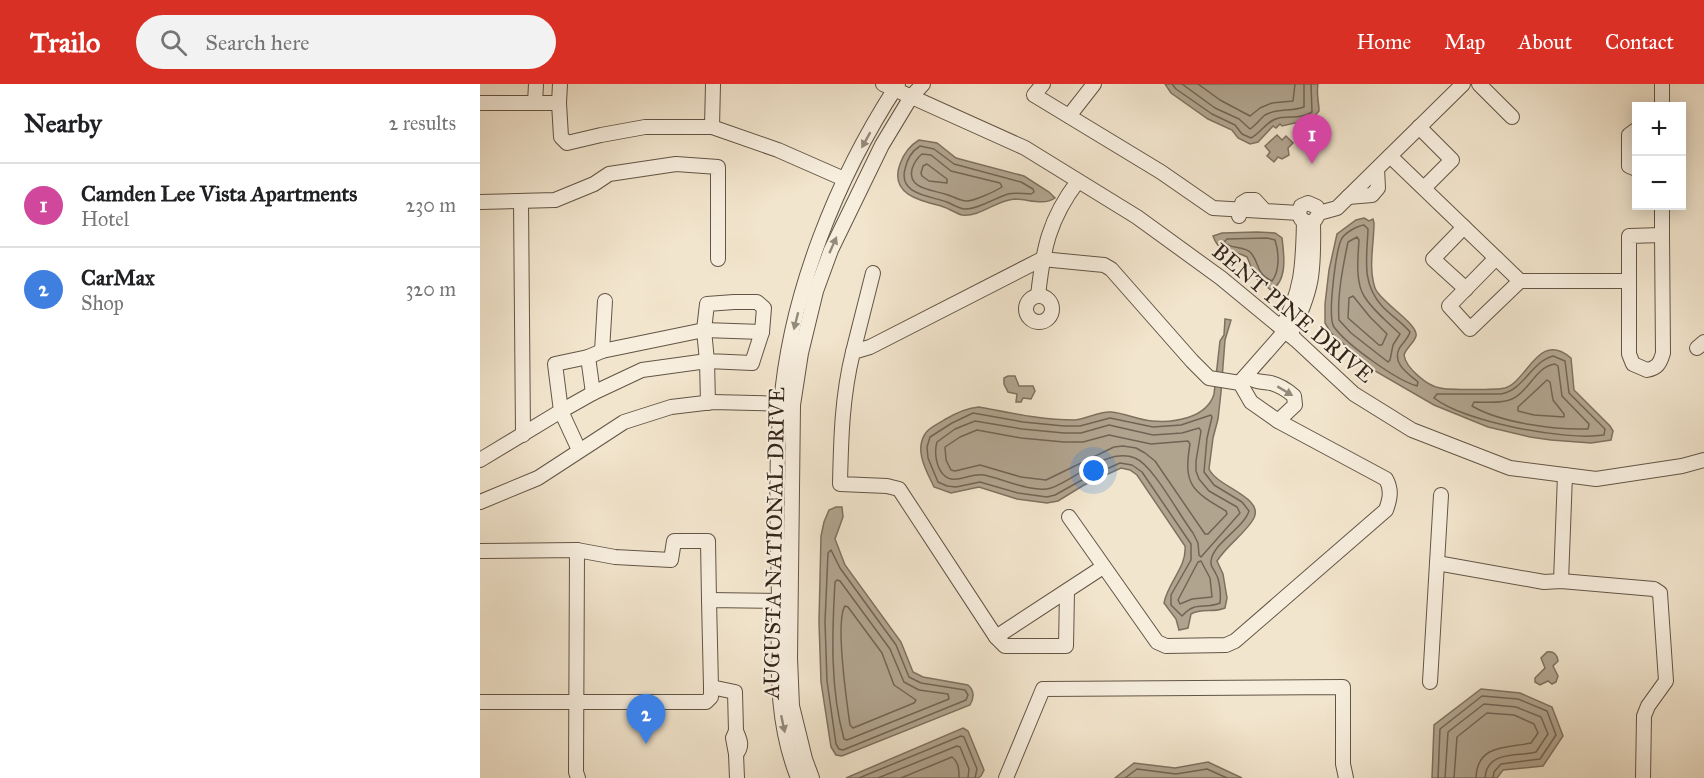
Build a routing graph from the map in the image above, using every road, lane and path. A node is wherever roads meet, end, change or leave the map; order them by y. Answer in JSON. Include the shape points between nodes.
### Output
{"nodes":[{"id":1,"x":536,"y":84,"type":"edge"},
{"id":2,"x":560,"y":84,"type":"edge"},
{"id":3,"x":713,"y":84,"type":"edge"},
{"id":4,"x":923,"y":84,"type":"edge"},
{"id":5,"x":1043,"y":84,"type":"edge"},
{"id":6,"x":1094,"y":84,"type":"edge"},
{"id":7,"x":1464,"y":84,"type":"edge"},
{"id":8,"x":1479,"y":84,"type":"edge"},
{"id":9,"x":1662,"y":84,"type":"edge"},
{"id":10,"x":892,"y":86,"type":"edge"},
{"id":11,"x":911,"y":97,"type":"junction"},
{"id":12,"x":1662,"y":102,"type":"edge"},
{"id":13,"x":480,"y":103,"type":"edge"},
{"id":14,"x":536,"y":103,"type":"junction"},
{"id":15,"x":559,"y":103,"type":"junction"},
{"id":16,"x":1069,"y":116,"type":"junction"},
{"id":17,"x":1512,"y":117,"type":"dead end"},
{"id":18,"x":712,"y":127,"type":"junction"},
{"id":19,"x":1419,"y":127,"type":"junction"},
{"id":20,"x":1632,"y":133,"type":"edge"},
{"id":21,"x":1390,"y":156,"type":"junction"},
{"id":22,"x":1632,"y":167,"type":"edge"},
{"id":23,"x":844,"y":179,"type":"junction"},
{"id":24,"x":1078,"y":182,"type":"junction"},
{"id":25,"x":1424,"y":188,"type":"junction"},
{"id":26,"x":520,"y":201,"type":"junction"},
{"id":27,"x":480,"y":202,"type":"edge"},
{"id":28,"x":1662,"y":210,"type":"edge"},
{"id":29,"x":1308,"y":217,"type":"junction"},
{"id":30,"x":1464,"y":227,"type":"junction"},
{"id":31,"x":1662,"y":235,"type":"junction"},
{"id":32,"x":1496,"y":258,"type":"junction"},
{"id":33,"x":718,"y":259,"type":"dead end"},
{"id":34,"x":1042,"y":259,"type":"junction"},
{"id":35,"x":873,"y":273,"type":"dead end"},
{"id":36,"x":1520,"y":281,"type":"junction"},
{"id":37,"x":1629,"y":281,"type":"junction"},
{"id":38,"x":1466,"y":289,"type":"junction"},
{"id":39,"x":1038,"y":296,"type":"dead end"},
{"id":40,"x":605,"y":301,"type":"dead end"},
{"id":41,"x":704,"y":330,"type":"junction"},
{"id":42,"x":1285,"y":331,"type":"junction"},
{"id":43,"x":762,"y":332,"type":"junction"},
{"id":44,"x":602,"y":351,"type":"junction"},
{"id":45,"x":853,"y":352,"type":"junction"},
{"id":46,"x":588,"y":357,"type":"junction"},
{"id":47,"x":707,"y":361,"type":"junction"},
{"id":48,"x":1239,"y":380,"type":"junction"},
{"id":49,"x":593,"y":393,"type":"junction"},
{"id":50,"x":708,"y":403,"type":"junction"},
{"id":51,"x":787,"y":404,"type":"junction"},
{"id":52,"x":561,"y":411,"type":"junction"},
{"id":53,"x":1278,"y":421,"type":"junction"},
{"id":54,"x":523,"y":435,"type":"junction"},
{"id":55,"x":579,"y":450,"type":"junction"},
{"id":56,"x":480,"y":460,"type":"edge"},
{"id":57,"x":1704,"y":460,"type":"edge"},
{"id":58,"x":1565,"y":475,"type":"junction"},
{"id":59,"x":1441,"y":495,"type":"dead end"},
{"id":60,"x":480,"y":502,"type":"edge"},
{"id":61,"x":1069,"y":517,"type":"dead end"},
{"id":62,"x":577,"y":550,"type":"junction"},
{"id":63,"x":480,"y":551,"type":"edge"},
{"id":64,"x":1437,"y":563,"type":"junction"},
{"id":65,"x":1102,"y":567,"type":"junction"},
{"id":66,"x":1561,"y":581,"type":"junction"},
{"id":67,"x":1067,"y":591,"type":"junction"},
{"id":68,"x":709,"y":600,"type":"junction"},
{"id":69,"x":785,"y":601,"type":"junction"},
{"id":70,"x":996,"y":638,"type":"junction"},
{"id":71,"x":1430,"y":682,"type":"dead end"},
{"id":72,"x":711,"y":687,"type":"junction"},
{"id":73,"x":480,"y":702,"type":"edge"},
{"id":74,"x":576,"y":703,"type":"junction"},
{"id":75,"x":578,"y":778,"type":"edge"},
{"id":76,"x":737,"y":778,"type":"edge"},
{"id":77,"x":798,"y":778,"type":"edge"},
{"id":78,"x":812,"y":778,"type":"edge"},
{"id":79,"x":1006,"y":778,"type":"edge"},
{"id":80,"x":1346,"y":778,"type":"edge"},
{"id":81,"x":1643,"y":778,"type":"edge"}],
"edges":[{"from":1,"to":14,"type":"street"},
{"from":2,"to":15,"type":"street"},
{"from":3,"to":18,"type":"street"},
{"from":4,"to":11,"type":"street","name":"AUGUSTA NATIONAL DRIVE"},
{"from":5,"to":16,"type":"street","via":[[1034,95]]},
{"from":6,"to":16,"type":"street"},
{"from":7,"to":19,"type":"street"},
{"from":8,"to":17,"type":"street"},
{"from":9,"to":12,"type":"street"},
{"from":10,"to":11,"type":"street","name":"BENT PINE DRIVE"},
{"from":10,"to":23,"type":"street","name":"AUGUSTA NATIONAL DRIVE","one_way":true},
{"from":11,"to":24,"type":"street","name":"BENT PINE DRIVE","via":[[1025,148]]},
{"from":51,"to":11,"type":"street","name":"AUGUSTA NATIONAL DRIVE","one_way":true,"via":[[816,291],[831,250],[882,145]]},
{"from":13,"to":14,"type":"street"},
{"from":14,"to":15,"type":"street"},
{"from":15,"to":18,"type":"street","via":[[561,137],[567,143],[645,127]]},
{"from":16,"to":29,"type":"street","via":[[1213,208],[1230,215],[1260,216],[1266,211]]},
{"from":18,"to":23,"type":"street"},
{"from":19,"to":21,"type":"street"},
{"from":19,"to":25,"type":"street","via":[[1452,160]]},
{"from":20,"to":22,"type":"street"},
{"from":21,"to":25,"type":"street"},
{"from":21,"to":29,"type":"street","via":[[1354,197],[1337,208]]},
{"from":23,"to":51,"type":"street","name":"AUGUSTA NATIONAL DRIVE","one_way":true,"via":[[807,278],[790,343]]},
{"from":24,"to":34,"type":"street","via":[[1052,223]]},
{"from":24,"to":42,"type":"street","name":"BENT PINE DRIVE","via":[[1137,217]]},
{"from":25,"to":30,"type":"street"},
{"from":26,"to":27,"type":"street"},
{"from":26,"to":33,"type":"street","via":[[555,200],[609,174],[676,164],[718,167]]},
{"from":26,"to":54,"type":"street"},
{"from":28,"to":31,"type":"street"},
{"from":29,"to":42,"type":"street","via":[[1304,289]]},
{"from":30,"to":32,"type":"street"},
{"from":30,"to":38,"type":"street","via":[[1433,259]]},
{"from":31,"to":37,"type":"street","via":[[1629,237]]},
{"from":31,"to":37,"type":"street","via":[[1662,353],[1655,368],[1647,370],[1633,364],[1629,354]]},
{"from":32,"to":36,"type":"street"},
{"from":32,"to":38,"type":"street"},
{"from":34,"to":39,"type":"street"},
{"from":34,"to":45,"type":"street","via":[[870,348]]},
{"from":34,"to":48,"type":"street","via":[[1111,269],[1209,378]]},
{"from":35,"to":45,"type":"street"},
{"from":36,"to":37,"type":"street"},
{"from":36,"to":38,"type":"street","via":[[1470,329],[1449,306]]},
{"from":40,"to":44,"type":"street"},
{"from":41,"to":43,"type":"street"},
{"from":41,"to":43,"type":"street","via":[[707,304],[757,302],[765,309]]},
{"from":41,"to":44,"type":"street"},
{"from":41,"to":47,"type":"street"},
{"from":42,"to":48,"type":"street"},
{"from":42,"to":58,"type":"street","name":"BENT PINE DRIVE","via":[[1354,394],[1412,430],[1510,468]]},
{"from":43,"to":47,"type":"street","via":[[752,363]]},
{"from":44,"to":46,"type":"street"},
{"from":45,"to":70,"type":"street","via":[[842,413],[840,484],[899,489]]},
{"from":46,"to":49,"type":"street"},
{"from":46,"to":52,"type":"street","via":[[555,364]]},
{"from":47,"to":49,"type":"street","via":[[642,370]]},
{"from":47,"to":50,"type":"street"},
{"from":48,"to":53,"type":"street","via":[[1251,402]]},
{"from":48,"to":53,"type":"street","one_way":true,"via":[[1271,383],[1294,396],[1294,405]]},
{"from":49,"to":52,"type":"street"},
{"from":50,"to":51,"type":"street"},
{"from":50,"to":55,"type":"street","via":[[671,407],[624,422]]},
{"from":51,"to":69,"type":"street","name":"AUGUSTA NATIONAL DRIVE","via":[[777,489]]},
{"from":52,"to":54,"type":"street"},
{"from":52,"to":55,"type":"street"},
{"from":53,"to":65,"type":"street","via":[[1386,479],[1390,485],[1389,502],[1386,510],[1235,642],[1166,646],[1157,642]]},
{"from":54,"to":56,"type":"street"},
{"from":55,"to":60,"type":"street","via":[[538,478]]},
{"from":57,"to":58,"type":"street","name":"BENT PINE DRIVE","via":[[1596,478]]},
{"from":58,"to":66,"type":"street"},
{"from":59,"to":64,"type":"street"},
{"from":61,"to":65,"type":"street"},
{"from":62,"to":63,"type":"street"},
{"from":62,"to":68,"type":"street","via":[[671,560],[674,541],[708,541]]},
{"from":62,"to":74,"type":"street"},
{"from":64,"to":66,"type":"street","via":[[1544,582]]},
{"from":64,"to":71,"type":"street"},
{"from":65,"to":67,"type":"street"},
{"from":66,"to":81,"type":"street","via":[[1654,589],[1660,593],[1666,681],[1644,716]]},
{"from":67,"to":70,"type":"street"},
{"from":67,"to":70,"type":"street","via":[[1066,646],[1005,646]]},
{"from":68,"to":69,"type":"street"},
{"from":68,"to":72,"type":"street"},
{"from":69,"to":77,"type":"street","name":"AUGUSTA NATIONAL DRIVE","one_way":true,"via":[[779,706]]},
{"from":69,"to":78,"type":"street","name":"AUGUSTA NATIONAL DRIVE","via":[[792,706]]},
{"from":72,"to":74,"type":"street","via":[[711,698],[706,702]]},
{"from":72,"to":76,"type":"street","via":[[734,690]]},
{"from":73,"to":74,"type":"street"},
{"from":74,"to":75,"type":"street"},
{"from":79,"to":80,"type":"street","via":[[1043,689],[1343,687]]}]}
